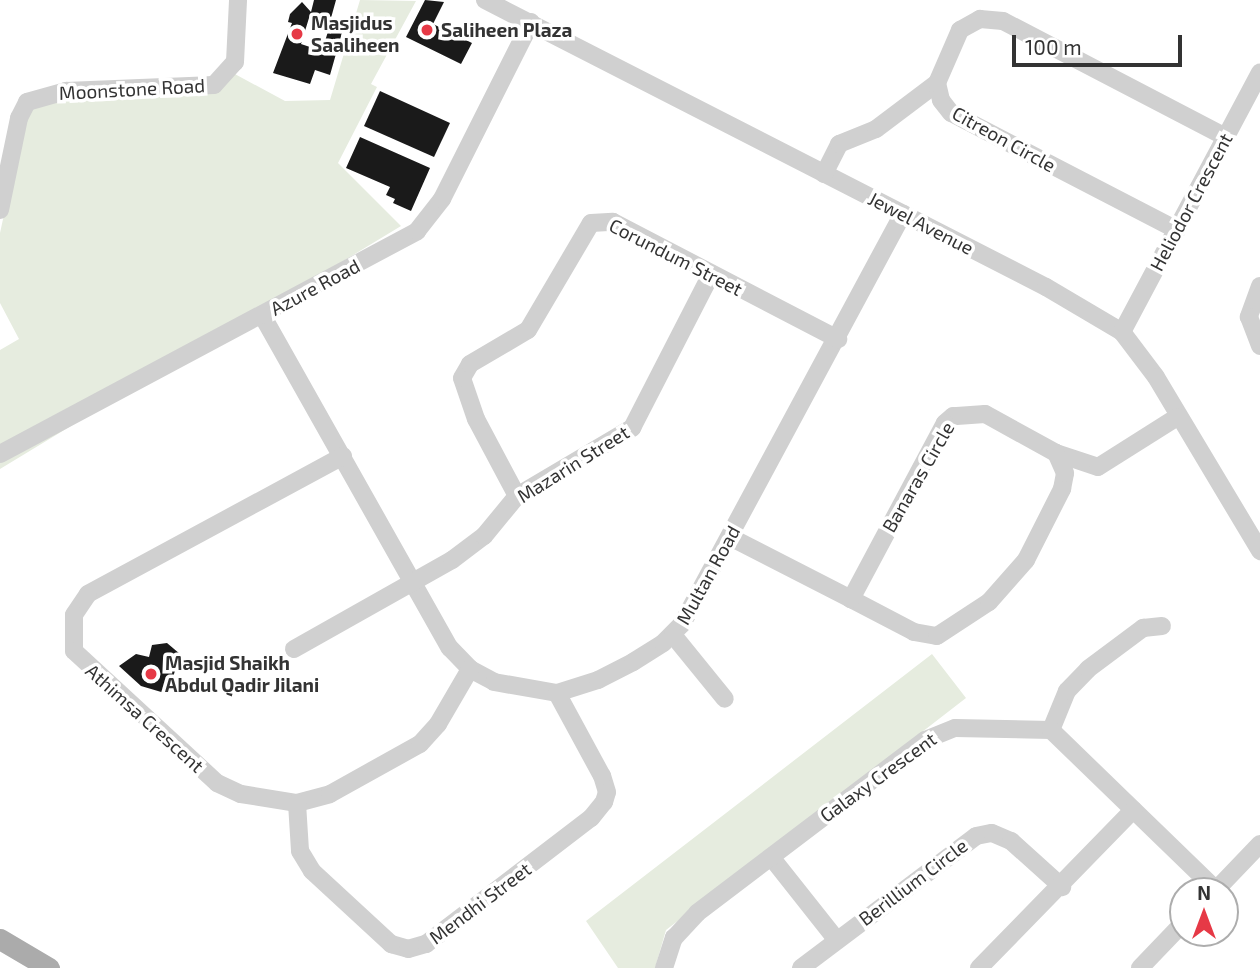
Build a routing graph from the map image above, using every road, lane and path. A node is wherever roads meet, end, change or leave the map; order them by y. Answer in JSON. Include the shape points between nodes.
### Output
{"nodes":[{"id":1,"x":238,"y":0,"type":"edge"},
{"id":2,"x":485,"y":0,"type":"edge"},
{"id":3,"x":531,"y":22,"type":"junction"},
{"id":4,"x":1260,"y":72,"type":"edge"},
{"id":5,"x":937,"y":83,"type":"junction"},
{"id":6,"x":1226,"y":137,"type":"junction"},
{"id":7,"x":824,"y":174,"type":"junction"},
{"id":8,"x":0,"y":210,"type":"edge"},
{"id":9,"x":903,"y":214,"type":"junction"},
{"id":10,"x":1177,"y":229,"type":"junction"},
{"id":11,"x":711,"y":274,"type":"junction"},
{"id":12,"x":1260,"y":286,"type":"edge"},
{"id":13,"x":262,"y":315,"type":"junction"},
{"id":14,"x":1122,"y":332,"type":"junction"},
{"id":15,"x":838,"y":339,"type":"junction"},
{"id":16,"x":1260,"y":346,"type":"edge"},
{"id":17,"x":1177,"y":417,"type":"junction"},
{"id":18,"x":1056,"y":453,"type":"junction"},
{"id":19,"x":0,"y":454,"type":"edge"},
{"id":20,"x":343,"y":456,"type":"junction"},
{"id":21,"x":517,"y":496,"type":"junction"},
{"id":22,"x":730,"y":537,"type":"junction"},
{"id":23,"x":1260,"y":551,"type":"edge"},
{"id":24,"x":415,"y":584,"type":"junction"},
{"id":25,"x":851,"y":599,"type":"junction"},
{"id":26,"x":1162,"y":626,"type":"dead end"},
{"id":27,"x":673,"y":635,"type":"junction"},
{"id":28,"x":294,"y":649,"type":"dead end"},
{"id":29,"x":470,"y":669,"type":"junction"},
{"id":30,"x":557,"y":693,"type":"junction"},
{"id":31,"x":725,"y":699,"type":"dead end"},
{"id":32,"x":1051,"y":730,"type":"junction"},
{"id":33,"x":297,"y":803,"type":"junction"},
{"id":34,"x":1133,"y":810,"type":"junction"},
{"id":35,"x":1260,"y":844,"type":"edge"},
{"id":36,"x":771,"y":857,"type":"junction"},
{"id":37,"x":1202,"y":877,"type":"edge"},
{"id":38,"x":1228,"y":877,"type":"edge"},
{"id":39,"x":1062,"y":887,"type":"junction"},
{"id":40,"x":1169,"y":938,"type":"edge"},
{"id":41,"x":0,"y":939,"type":"edge"},
{"id":42,"x":836,"y":939,"type":"junction"},
{"id":43,"x":49,"y":968,"type":"edge"},
{"id":44,"x":664,"y":968,"type":"edge"},
{"id":45,"x":801,"y":968,"type":"edge"},
{"id":46,"x":979,"y":968,"type":"edge"},
{"id":47,"x":1140,"y":968,"type":"edge"}],
"edges":[{"from":1,"to":8,"type":"street","name":"Moonstone Road","via":[[235,62],[214,85],[66,91],[27,102],[19,118]]},
{"from":2,"to":3,"type":"street","name":"Jewel Avenue"},
{"from":3,"to":7,"type":"street","name":"Jewel Avenue"},
{"from":3,"to":13,"type":"street","name":"Azure Road","via":[[442,199],[424,225]]},
{"from":4,"to":6,"type":"street","name":"Heliodor Crescent"},
{"from":5,"to":6,"type":"street","name":"Citreon Circle","via":[[960,30],[972,21],[988,18],[1003,21]]},
{"from":5,"to":7,"type":"street","via":[[876,129],[839,144]]},
{"from":5,"to":10,"type":"street","name":"Citreon Circle","via":[[941,100],[951,113]]},
{"from":6,"to":10,"type":"street","name":"Heliodor Crescent"},
{"from":7,"to":9,"type":"street","name":"Jewel Avenue"},
{"from":9,"to":14,"type":"street","name":"Jewel Avenue","via":[[1046,286]]},
{"from":9,"to":15,"type":"street","name":"Multan Road"},
{"from":10,"to":14,"type":"street","name":"Heliodor Crescent"},
{"from":11,"to":15,"type":"street","name":"Corundum Street"},
{"from":11,"to":21,"type":"street","name":"Mazarin Street","via":[[632,428]]},
{"from":11,"to":21,"type":"street","name":"Corundum Street","via":[[613,222],[598,220],[584,229],[528,330],[470,364],[462,378],[475,419]]},
{"from":12,"to":16,"type":"street","via":[[1249,317]]},
{"from":13,"to":19,"type":"street","name":"Azure Road"},
{"from":13,"to":20,"type":"street","name":"Multan Road"},
{"from":14,"to":17,"type":"street","name":"Jewel Avenue","via":[[1144,358]]},
{"from":15,"to":22,"type":"street","name":"Multan Road"},
{"from":17,"to":18,"type":"street","via":[[1098,467]]},
{"from":17,"to":23,"type":"street","name":"Jewel Avenue"},
{"from":18,"to":25,"type":"street","name":"Banaras Circle","via":[[985,414],[953,416],[945,423]]},
{"from":18,"to":25,"type":"street","via":[[1065,473],[1062,489],[1026,560],[1003,590],[967,618],[941,635],[928,636]]},
{"from":20,"to":24,"type":"street","name":"Multan Road"},
{"from":20,"to":33,"type":"street","name":"Athimsa Crescent","via":[[97,588],[80,601],[72,624],[72,645],[79,658],[218,783],[242,794]]},
{"from":21,"to":24,"type":"street","name":"Mazarin Street","via":[[476,544]]},
{"from":22,"to":25,"type":"street"},
{"from":22,"to":27,"type":"street","name":"Multan Road"},
{"from":24,"to":28,"type":"street","name":"Mazarin Street"},
{"from":24,"to":29,"type":"street","name":"Multan Road","via":[[450,648]]},
{"from":26,"to":32,"type":"street","via":[[1143,628],[1082,674],[1067,691]]},
{"from":27,"to":30,"type":"street","name":"Multan Road","via":[[598,680]]},
{"from":27,"to":31,"type":"street"},
{"from":29,"to":30,"type":"street","name":"Multan Road","via":[[505,686]]},
{"from":29,"to":33,"type":"street","name":"Athimsa Crescent","via":[[438,724],[420,744],[330,794]]},
{"from":30,"to":33,"type":"street","name":"Mendhi Street","via":[[602,776],[607,792],[604,802],[591,818],[426,944],[408,949],[391,944],[312,872],[300,851]]},
{"from":32,"to":34,"type":"street"},
{"from":32,"to":36,"type":"street","name":"Galaxy Crescent","via":[[968,728],[934,734]]},
{"from":34,"to":37,"type":"street"},
{"from":34,"to":39,"type":"street"},
{"from":35,"to":38,"type":"street"},
{"from":36,"to":42,"type":"street"},
{"from":36,"to":44,"type":"street","name":"Galaxy Crescent","via":[[680,929]]},
{"from":39,"to":42,"type":"street","name":"Berillium Circle","via":[[1011,841],[984,834],[968,840]]},
{"from":39,"to":46,"type":"street"},
{"from":40,"to":47,"type":"street"},
{"from":41,"to":43,"type":"main road"},
{"from":42,"to":45,"type":"street","name":"Berillium Circle"}]}
